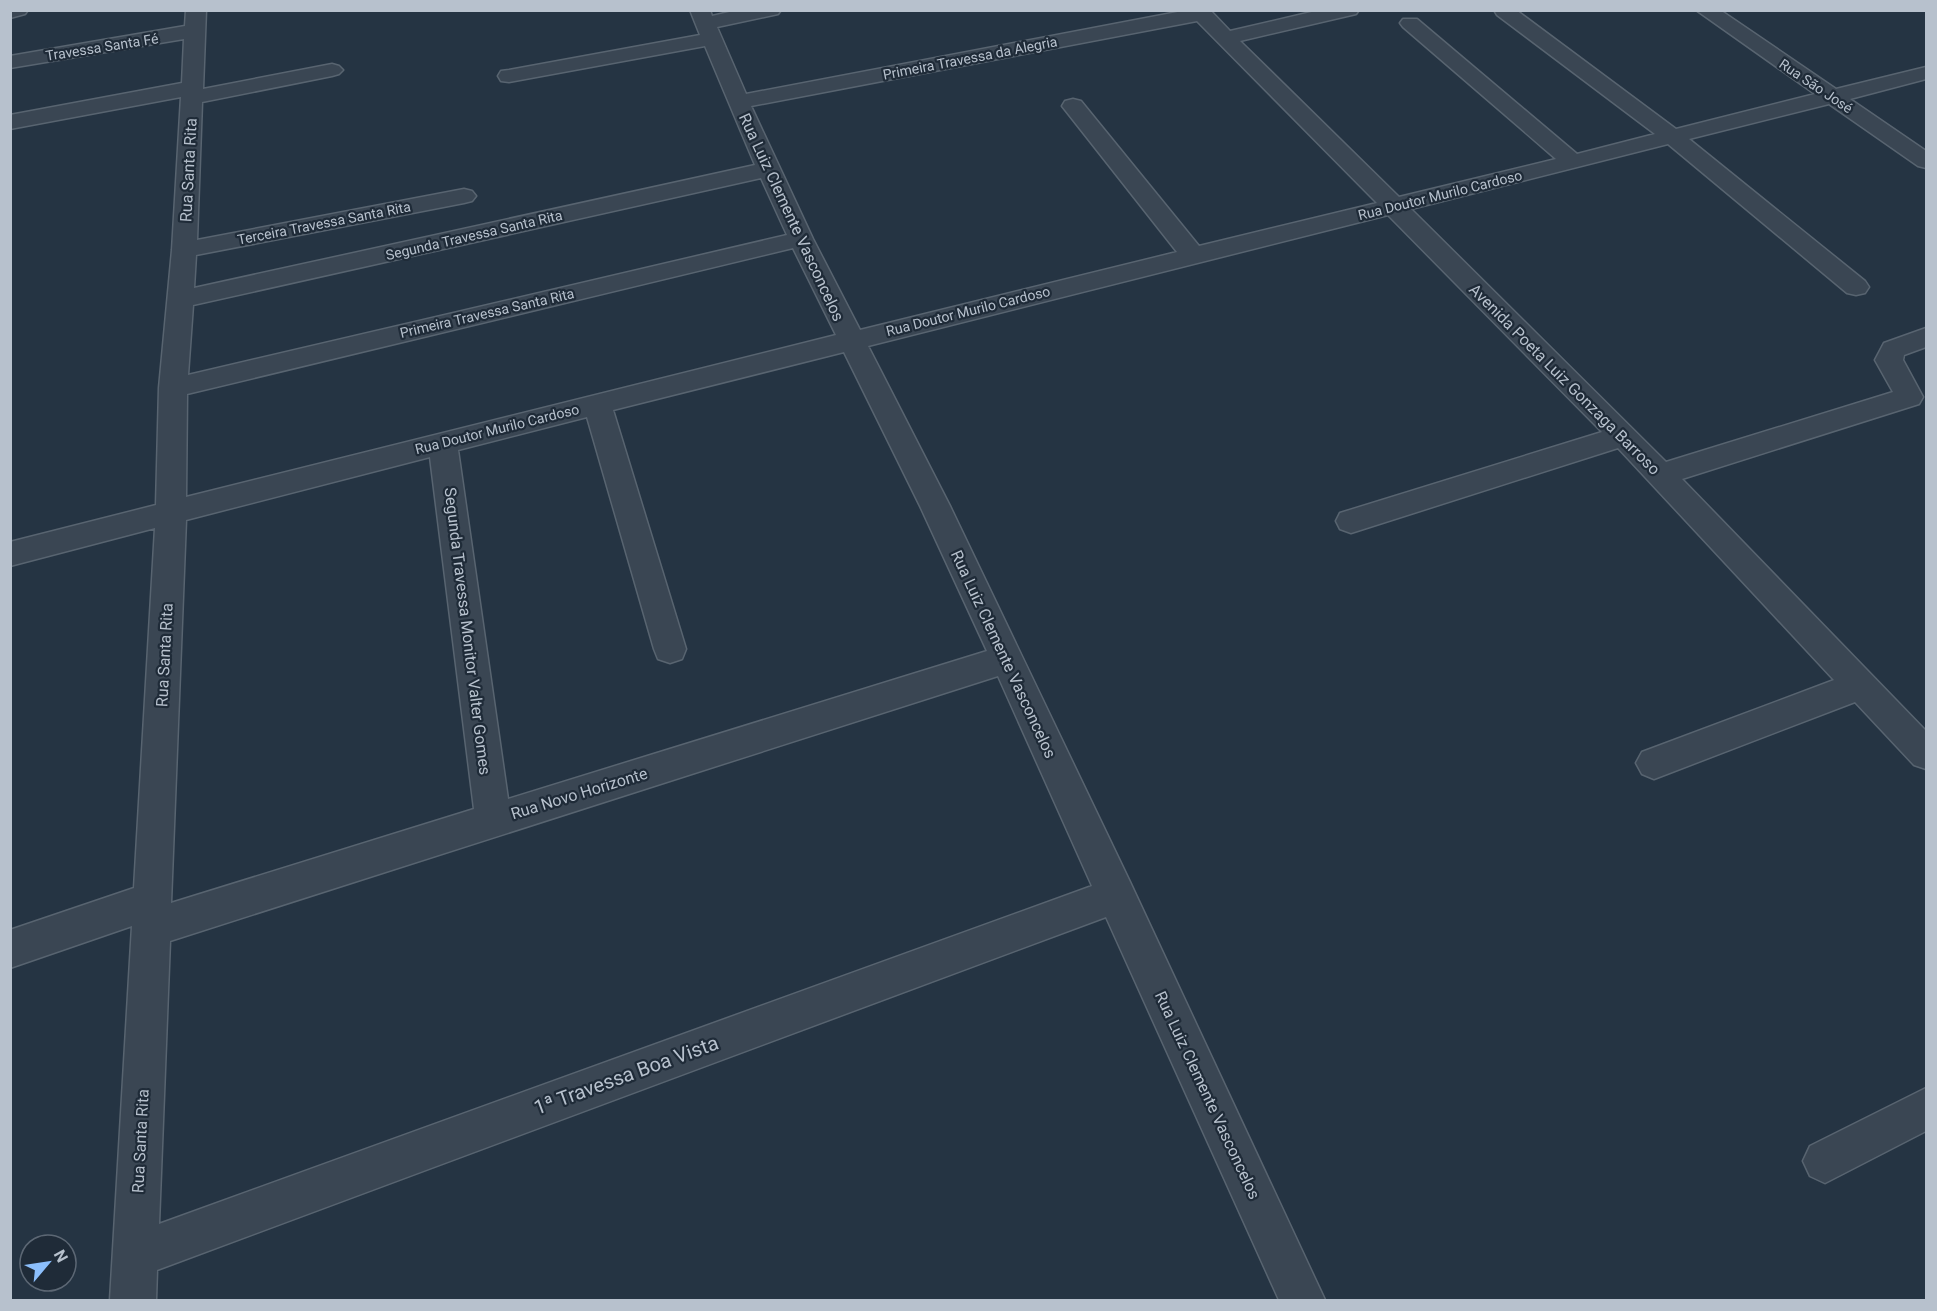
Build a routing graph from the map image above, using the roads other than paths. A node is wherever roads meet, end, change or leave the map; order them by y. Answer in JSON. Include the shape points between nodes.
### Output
{"nodes":[{"id":1,"x":18,"y":10,"type":"edge"},
{"id":2,"x":771,"y":10,"type":"edge"},
{"id":3,"x":1349,"y":10,"type":"edge"},
{"id":4,"x":1706,"y":10,"type":"edge"},
{"id":5,"x":1504,"y":11,"type":"edge"},
{"id":6,"x":10,"y":12,"type":"edge"},
{"id":7,"x":1200,"y":12,"type":"edge"},
{"id":8,"x":195,"y":21,"type":"edge"},
{"id":9,"x":1410,"y":23,"type":"dead end"},
{"id":10,"x":706,"y":24,"type":"edge"},
{"id":11,"x":1225,"y":38,"type":"junction"},
{"id":12,"x":10,"y":62,"type":"edge"},
{"id":13,"x":332,"y":70,"type":"dead end"},
{"id":14,"x":1926,"y":73,"type":"edge"},
{"id":15,"x":508,"y":76,"type":"dead end"},
{"id":16,"x":192,"y":92,"type":"junction"},
{"id":17,"x":1832,"y":96,"type":"junction"},
{"id":18,"x":738,"y":102,"type":"junction"},
{"id":19,"x":1073,"y":106,"type":"dead end"},
{"id":20,"x":10,"y":122,"type":"edge"},
{"id":21,"x":1673,"y":138,"type":"junction"},
{"id":22,"x":1572,"y":161,"type":"junction"},
{"id":23,"x":1926,"y":161,"type":"edge"},
{"id":24,"x":769,"y":169,"type":"junction"},
{"id":25,"x":464,"y":196,"type":"dead end"},
{"id":26,"x":1393,"y":206,"type":"junction"},
{"id":27,"x":801,"y":239,"type":"junction"},
{"id":28,"x":184,"y":250,"type":"junction"},
{"id":29,"x":1194,"y":256,"type":"junction"},
{"id":30,"x":1856,"y":287,"type":"dead end"},
{"id":31,"x":179,"y":300,"type":"junction"},
{"id":32,"x":1926,"y":337,"type":"edge"},
{"id":33,"x":850,"y":339,"type":"junction"},
{"id":34,"x":173,"y":388,"type":"junction"},
{"id":35,"x":597,"y":404,"type":"junction"},
{"id":36,"x":1623,"y":436,"type":"junction"},
{"id":37,"x":443,"y":442,"type":"junction"},
{"id":38,"x":1660,"y":475,"type":"junction"},
{"id":39,"x":171,"y":512,"type":"junction"},
{"id":40,"x":1351,"y":521,"type":"dead end"},
{"id":41,"x":10,"y":554,"type":"edge"},
{"id":42,"x":670,"y":649,"type":"dead end"},
{"id":43,"x":1007,"y":659,"type":"junction"},
{"id":44,"x":1861,"y":685,"type":"junction"},
{"id":45,"x":1926,"y":754,"type":"edge"},
{"id":46,"x":1654,"y":763,"type":"dead end"},
{"id":47,"x":493,"y":820,"type":"junction"},
{"id":48,"x":1117,"y":895,"type":"junction"},
{"id":49,"x":151,"y":915,"type":"junction"},
{"id":50,"x":10,"y":949,"type":"edge"},
{"id":51,"x":1926,"y":1109,"type":"edge"},
{"id":52,"x":1825,"y":1161,"type":"dead end"},
{"id":53,"x":135,"y":1256,"type":"junction"},
{"id":54,"x":133,"y":1300,"type":"edge"},
{"id":55,"x":1302,"y":1300,"type":"edge"}],
"edges":[{"from":1,"to":6,"type":"street"},
{"from":2,"to":10,"type":"street"},
{"from":3,"to":11,"type":"street"},
{"from":4,"to":17,"type":"street","name":"Rua São José"},
{"from":5,"to":21,"type":"street"},
{"from":7,"to":11,"type":"street","name":"Avenida Poeta Luiz Gonzaga Barroso"},
{"from":7,"to":18,"type":"street","name":"Primeira Travessa da Alegria"},
{"from":8,"to":12,"type":"street","name":"Travessa Santa Fé"},
{"from":8,"to":16,"type":"street","name":"Rua Santa Rita"},
{"from":9,"to":22,"type":"street"},
{"from":10,"to":15,"type":"street"},
{"from":10,"to":18,"type":"street","name":"Rua Luiz Clemente Vasconcelos"},
{"from":11,"to":26,"type":"street","name":"Avenida Poeta Luiz Gonzaga Barroso"},
{"from":13,"to":16,"type":"street"},
{"from":14,"to":17,"type":"street","name":"Rua Doutor Murilo Cardoso"},
{"from":16,"to":20,"type":"street"},
{"from":16,"to":28,"type":"street","name":"Rua Santa Rita"},
{"from":17,"to":21,"type":"street","name":"Rua Doutor Murilo Cardoso"},
{"from":17,"to":23,"type":"street","name":"Rua São José"},
{"from":18,"to":24,"type":"street","name":"Rua Luiz Clemente Vasconcelos"},
{"from":19,"to":29,"type":"street"},
{"from":21,"to":22,"type":"street","name":"Rua Doutor Murilo Cardoso"},
{"from":21,"to":30,"type":"street"},
{"from":22,"to":26,"type":"street","name":"Rua Doutor Murilo Cardoso"},
{"from":24,"to":27,"type":"street","name":"Rua Luiz Clemente Vasconcelos"},
{"from":24,"to":31,"type":"street","name":"Segunda Travessa Santa Rita"},
{"from":25,"to":28,"type":"street","name":"Terceira Travessa Santa Rita"},
{"from":26,"to":29,"type":"street","name":"Rua Doutor Murilo Cardoso"},
{"from":26,"to":36,"type":"street","name":"Avenida Poeta Luiz Gonzaga Barroso"},
{"from":27,"to":33,"type":"street","name":"Rua Luiz Clemente Vasconcelos"},
{"from":27,"to":34,"type":"street","name":"Primeira Travessa Santa Rita"},
{"from":28,"to":31,"type":"street","name":"Rua Santa Rita"},
{"from":29,"to":33,"type":"street","name":"Rua Doutor Murilo Cardoso"},
{"from":31,"to":34,"type":"street","name":"Rua Santa Rita"},
{"from":32,"to":38,"type":"street","via":[[1893,349],[1889,360],[1909,397]]},
{"from":33,"to":35,"type":"street","name":"Rua Doutor Murilo Cardoso"},
{"from":33,"to":43,"type":"street","name":"Rua Luiz Clemente Vasconcelos"},
{"from":34,"to":39,"type":"street","name":"Rua Santa Rita"},
{"from":35,"to":37,"type":"street","name":"Rua Doutor Murilo Cardoso"},
{"from":35,"to":42,"type":"street"},
{"from":36,"to":38,"type":"street","name":"Avenida Poeta Luiz Gonzaga Barroso"},
{"from":36,"to":40,"type":"street"},
{"from":37,"to":39,"type":"street","name":"Rua Doutor Murilo Cardoso"},
{"from":37,"to":47,"type":"street","name":"Segunda Travessa Monitor Valter Gomes"},
{"from":38,"to":44,"type":"street","name":"Avenida Poeta Luiz Gonzaga Barroso"},
{"from":39,"to":41,"type":"street","name":"Rua Doutor Murilo Cardoso"},
{"from":39,"to":49,"type":"street","name":"Rua Santa Rita"},
{"from":43,"to":47,"type":"street","name":"Rua Novo Horizonte"},
{"from":43,"to":48,"type":"street","name":"Rua Luiz Clemente Vasconcelos"},
{"from":44,"to":45,"type":"street","name":"Avenida Poeta Luiz Gonzaga Barroso"},
{"from":44,"to":46,"type":"street"},
{"from":47,"to":49,"type":"street","name":"Rua Novo Horizonte"},
{"from":48,"to":53,"type":"street","name":"1ª Travessa Boa Vista"},
{"from":48,"to":55,"type":"street","name":"Rua Luiz Clemente Vasconcelos"},
{"from":49,"to":50,"type":"street","name":"Rua Novo Horizonte"},
{"from":49,"to":53,"type":"street","name":"Rua Santa Rita"},
{"from":51,"to":52,"type":"street"},
{"from":53,"to":54,"type":"street","name":"Rua Santa Rita"}]}
